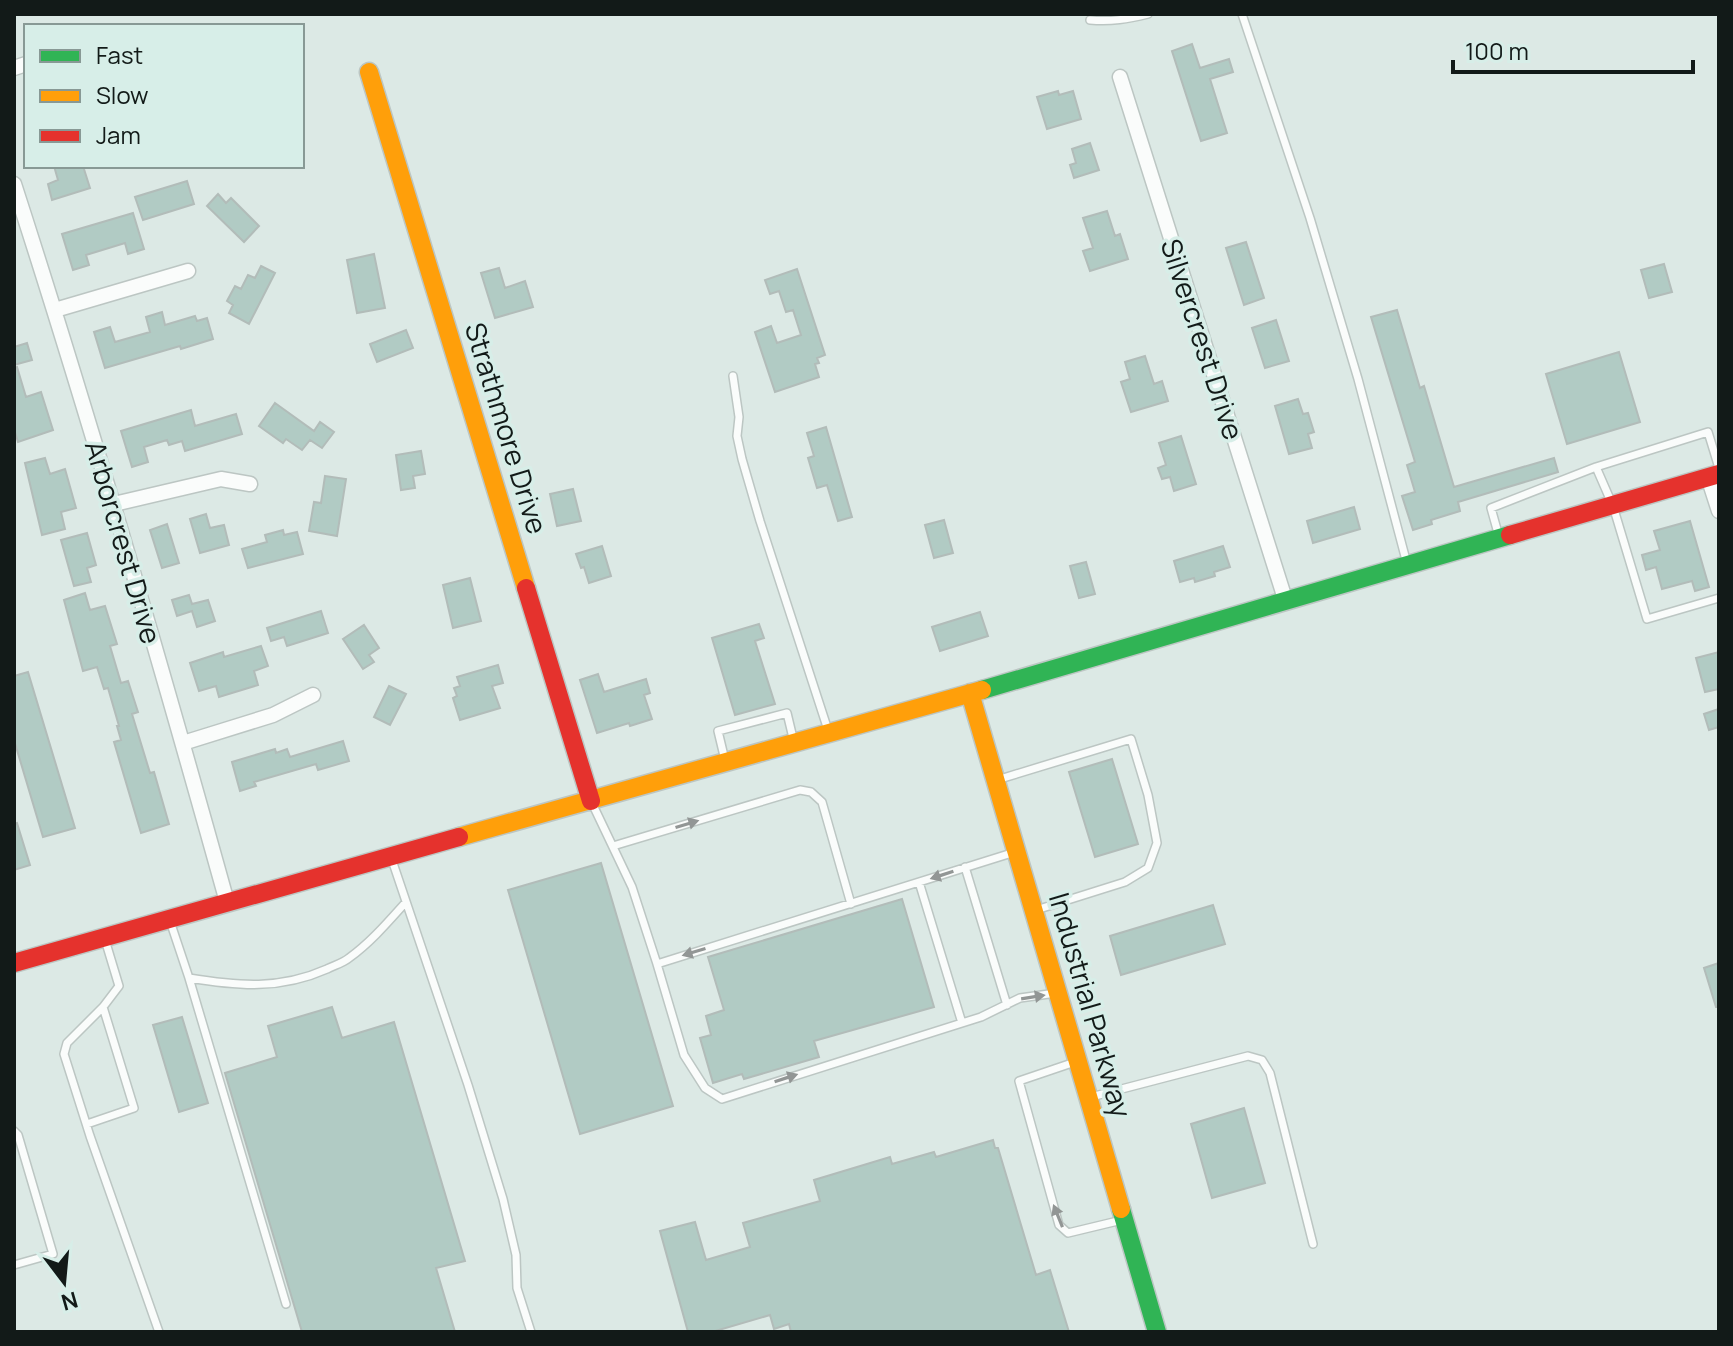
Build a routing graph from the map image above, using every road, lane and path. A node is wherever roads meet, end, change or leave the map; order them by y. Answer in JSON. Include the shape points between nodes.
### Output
{"nodes":[{"id":1,"x":1148,"y":14,"type":"edge"},
{"id":2,"x":1242,"y":14,"type":"edge"},
{"id":3,"x":1090,"y":20,"type":"dead end"},
{"id":4,"x":369,"y":72,"type":"dead end"},
{"id":5,"x":1120,"y":77,"type":"dead end"},
{"id":6,"x":14,"y":184,"type":"edge"},
{"id":7,"x":188,"y":271,"type":"dead end"},
{"id":8,"x":55,"y":310,"type":"junction"},
{"id":9,"x":733,"y":376,"type":"dead end"},
{"id":10,"x":1596,"y":467,"type":"junction"},
{"id":11,"x":1715,"y":473,"type":"edge"},
{"id":12,"x":250,"y":484,"type":"dead end"},
{"id":13,"x":114,"y":504,"type":"junction"},
{"id":14,"x":1613,"y":506,"type":"junction"},
{"id":15,"x":1719,"y":511,"type":"edge"},
{"id":16,"x":1500,"y":539,"type":"junction"},
{"id":17,"x":1408,"y":566,"type":"junction"},
{"id":18,"x":1719,"y":598,"type":"edge"},
{"id":19,"x":1286,"y":602,"type":"junction"},
{"id":20,"x":970,"y":693,"type":"junction"},
{"id":21,"x":313,"y":695,"type":"dead end"},
{"id":22,"x":829,"y":733,"type":"junction"},
{"id":23,"x":183,"y":743,"type":"junction"},
{"id":24,"x":794,"y":743,"type":"junction"},
{"id":25,"x":726,"y":762,"type":"junction"},
{"id":26,"x":996,"y":780,"type":"junction"},
{"id":27,"x":591,"y":801,"type":"junction"},
{"id":28,"x":613,"y":846,"type":"junction"},
{"id":29,"x":1017,"y":851,"type":"junction"},
{"id":30,"x":391,"y":856,"type":"junction"},
{"id":31,"x":965,"y":867,"type":"junction"},
{"id":32,"x":919,"y":882,"type":"junction"},
{"id":33,"x":227,"y":902,"type":"junction"},
{"id":34,"x":406,"y":902,"type":"junction"},
{"id":35,"x":851,"y":904,"type":"junction"},
{"id":36,"x":1034,"y":910,"type":"junction"},
{"id":37,"x":169,"y":918,"type":"junction"},
{"id":38,"x":104,"y":937,"type":"junction"},
{"id":39,"x":14,"y":963,"type":"edge"},
{"id":40,"x":657,"y":964,"type":"junction"},
{"id":41,"x":189,"y":978,"type":"junction"},
{"id":42,"x":1058,"y":993,"type":"junction"},
{"id":43,"x":1007,"y":1005,"type":"junction"},
{"id":44,"x":103,"y":1007,"type":"junction"},
{"id":45,"x":962,"y":1023,"type":"junction"},
{"id":46,"x":1078,"y":1061,"type":"junction"},
{"id":47,"x":1089,"y":1098,"type":"junction"},
{"id":48,"x":87,"y":1124,"type":"junction"},
{"id":49,"x":14,"y":1131,"type":"edge"},
{"id":50,"x":1124,"y":1220,"type":"junction"},
{"id":51,"x":1313,"y":1244,"type":"dead end"},
{"id":52,"x":14,"y":1265,"type":"edge"},
{"id":53,"x":286,"y":1304,"type":"dead end"},
{"id":54,"x":159,"y":1332,"type":"edge"},
{"id":55,"x":531,"y":1332,"type":"edge"},
{"id":56,"x":1157,"y":1332,"type":"edge"}],
"edges":[{"from":1,"to":3,"type":"lane"},
{"from":2,"to":17,"type":"lane","via":[[1358,379]]},
{"from":4,"to":27,"type":"main road","name":"Strathmore Drive"},
{"from":5,"to":19,"type":"street","name":"Silvercrest Drive"},
{"from":6,"to":8,"type":"street","name":"Arborcrest Drive"},
{"from":7,"to":8,"type":"street"},
{"from":8,"to":13,"type":"street","name":"Arborcrest Drive"},
{"from":9,"to":22,"type":"lane","via":[[742,459]]},
{"from":10,"to":11,"type":"lane","via":[[1708,432]]},
{"from":10,"to":14,"type":"lane"},
{"from":10,"to":16,"type":"lane","via":[[1491,508]]},
{"from":11,"to":14,"type":"main road"},
{"from":11,"to":15,"type":"street"},
{"from":12,"to":13,"type":"street","via":[[221,479]]},
{"from":13,"to":23,"type":"street","name":"Arborcrest Drive"},
{"from":14,"to":16,"type":"main road"},
{"from":14,"to":18,"type":"lane","via":[[1647,619]]},
{"from":16,"to":17,"type":"main road"},
{"from":17,"to":19,"type":"main road"},
{"from":19,"to":20,"type":"main road"},
{"from":20,"to":22,"type":"main road"},
{"from":20,"to":26,"type":"main road","name":"Industrial Parkway"},
{"from":21,"to":23,"type":"street","via":[[273,715]]},
{"from":22,"to":24,"type":"main road"},
{"from":23,"to":33,"type":"street","name":"Arborcrest Drive"},
{"from":24,"to":25,"type":"main road"},
{"from":24,"to":25,"type":"lane","via":[[787,713],[718,731]]},
{"from":25,"to":27,"type":"main road"},
{"from":26,"to":29,"type":"main road","name":"Industrial Parkway"},
{"from":26,"to":36,"type":"lane","via":[[1131,739],[1148,795],[1157,843],[1148,868],[1125,882]]},
{"from":27,"to":28,"type":"lane"},
{"from":27,"to":30,"type":"main road"},
{"from":28,"to":35,"type":"lane","one_way":true,"via":[[800,790],[811,792],[822,802]]},
{"from":28,"to":40,"type":"lane"},
{"from":29,"to":31,"type":"lane"},
{"from":29,"to":36,"type":"main road","name":"Industrial Parkway"},
{"from":30,"to":33,"type":"main road"},
{"from":30,"to":34,"type":"lane"},
{"from":31,"to":32,"type":"lane","one_way":true},
{"from":31,"to":43,"type":"lane"},
{"from":32,"to":35,"type":"lane"},
{"from":32,"to":45,"type":"lane"},
{"from":33,"to":37,"type":"main road"},
{"from":34,"to":41,"type":"lane","via":[[346,960],[320,972],[260,986]]},
{"from":34,"to":55,"type":"lane","via":[[503,1199],[516,1255],[517,1288]]},
{"from":35,"to":40,"type":"lane","one_way":true},
{"from":36,"to":42,"type":"main road","name":"Industrial Parkway"},
{"from":37,"to":38,"type":"main road"},
{"from":37,"to":41,"type":"lane"},
{"from":38,"to":39,"type":"main road"},
{"from":38,"to":44,"type":"lane","via":[[119,986]]},
{"from":40,"to":45,"type":"lane","one_way":true,"via":[[684,1055],[705,1088],[722,1099]]},
{"from":41,"to":53,"type":"lane"},
{"from":43,"to":42,"type":"lane","one_way":true},
{"from":42,"to":46,"type":"main road","name":"Industrial Parkway"},
{"from":43,"to":45,"type":"lane"},
{"from":44,"to":48,"type":"lane","via":[[67,1043],[64,1054]]},
{"from":44,"to":48,"type":"lane","via":[[134,1108]]},
{"from":46,"to":47,"type":"main road","name":"Industrial Parkway"},
{"from":50,"to":46,"type":"lane","one_way":true,"via":[[1068,1233],[1059,1225],[1019,1081]]},
{"from":47,"to":50,"type":"main road","name":"Industrial Parkway"},
{"from":47,"to":51,"type":"lane","via":[[1248,1056],[1262,1060],[1270,1073]]},
{"from":48,"to":54,"type":"lane"},
{"from":49,"to":52,"type":"lane","via":[[53,1254]]},
{"from":50,"to":56,"type":"main road","name":"Industrial Parkway"}]}
